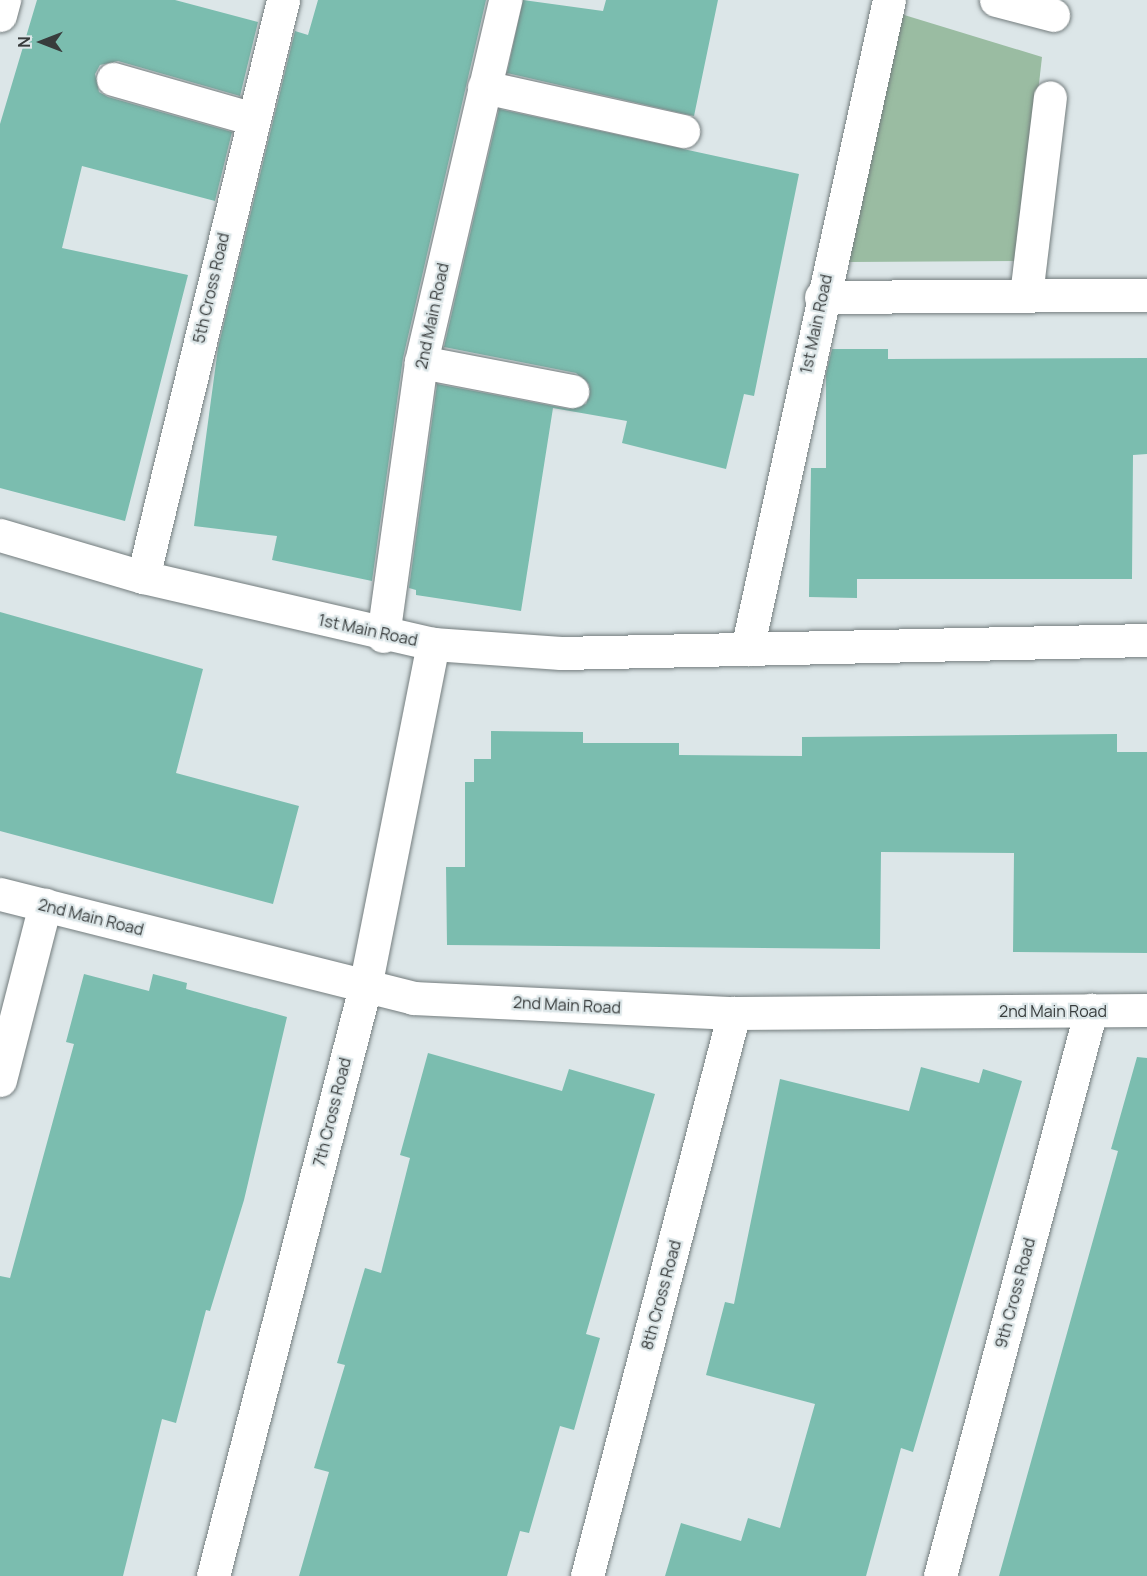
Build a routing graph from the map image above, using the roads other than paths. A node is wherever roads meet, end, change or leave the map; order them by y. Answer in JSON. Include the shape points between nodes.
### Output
{"nodes":[{"id":1,"x":4,"y":0,"type":"edge"},
{"id":2,"x":283,"y":0,"type":"edge"},
{"id":3,"x":505,"y":0,"type":"edge"},
{"id":4,"x":889,"y":0,"type":"edge"},
{"id":5,"x":996,"y":0,"type":"edge"},
{"id":6,"x":0,"y":15,"type":"edge"},
{"id":7,"x":1053,"y":15,"type":"dead end"},
{"id":8,"x":113,"y":79,"type":"dead end"},
{"id":9,"x":484,"y":87,"type":"junction"},
{"id":10,"x":1050,"y":97,"type":"dead end"},
{"id":11,"x":250,"y":118,"type":"junction"},
{"id":12,"x":683,"y":131,"type":"dead end"},
{"id":13,"x":1026,"y":295,"type":"junction"},
{"id":14,"x":1147,"y":295,"type":"edge"},
{"id":15,"x":821,"y":297,"type":"junction"},
{"id":16,"x":421,"y":362,"type":"junction"},
{"id":17,"x":572,"y":391,"type":"dead end"},
{"id":18,"x":0,"y":535,"type":"edge"},
{"id":19,"x":143,"y":577,"type":"junction"},
{"id":20,"x":382,"y":636,"type":"junction"},
{"id":21,"x":1147,"y":640,"type":"edge"},
{"id":22,"x":433,"y":644,"type":"junction"},
{"id":23,"x":747,"y":649,"type":"junction"},
{"id":24,"x":0,"y":894,"type":"edge"},
{"id":25,"x":45,"y":905,"type":"junction"},
{"id":26,"x":364,"y":987,"type":"junction"},
{"id":27,"x":1091,"y":1010,"type":"junction"},
{"id":28,"x":1147,"y":1010,"type":"edge"},
{"id":29,"x":734,"y":1013,"type":"junction"},
{"id":30,"x":0,"y":1080,"type":"edge"},
{"id":31,"x":213,"y":1576,"type":"edge"},
{"id":32,"x":587,"y":1576,"type":"edge"},
{"id":33,"x":940,"y":1576,"type":"edge"}],
"edges":[{"from":1,"to":6,"type":"street"},
{"from":2,"to":11,"type":"street","name":"5th Cross Road"},
{"from":3,"to":9,"type":"street","name":"2nd Main Road"},
{"from":4,"to":15,"type":"street","name":"1st Main Road"},
{"from":5,"to":7,"type":"street"},
{"from":8,"to":11,"type":"street"},
{"from":9,"to":12,"type":"street"},
{"from":9,"to":16,"type":"street","name":"2nd Main Road"},
{"from":10,"to":13,"type":"street"},
{"from":11,"to":19,"type":"street","name":"5th Cross Road"},
{"from":13,"to":14,"type":"street"},
{"from":13,"to":15,"type":"street"},
{"from":15,"to":23,"type":"street","name":"1st Main Road"},
{"from":16,"to":17,"type":"street"},
{"from":16,"to":20,"type":"street","name":"2nd Main Road"},
{"from":18,"to":19,"type":"street","name":"1st Main Road"},
{"from":19,"to":20,"type":"street","name":"1st Main Road"},
{"from":20,"to":22,"type":"street","name":"1st Main Road"},
{"from":21,"to":23,"type":"street","name":"1st Main Road"},
{"from":22,"to":23,"type":"street","name":"1st Main Road","via":[[561,652]]},
{"from":22,"to":26,"type":"street","name":"7th Cross Road"},
{"from":24,"to":25,"type":"street","name":"2nd Main Road"},
{"from":25,"to":26,"type":"street","name":"2nd Main Road"},
{"from":25,"to":30,"type":"street"},
{"from":26,"to":29,"type":"street","name":"2nd Main Road","via":[[413,998]]},
{"from":26,"to":31,"type":"street","name":"7th Cross Road"},
{"from":27,"to":28,"type":"street","name":"2nd Main Road"},
{"from":27,"to":29,"type":"street","name":"2nd Main Road"},
{"from":27,"to":33,"type":"street","name":"9th Cross Road"},
{"from":29,"to":32,"type":"street","name":"8th Cross Road"}]}
